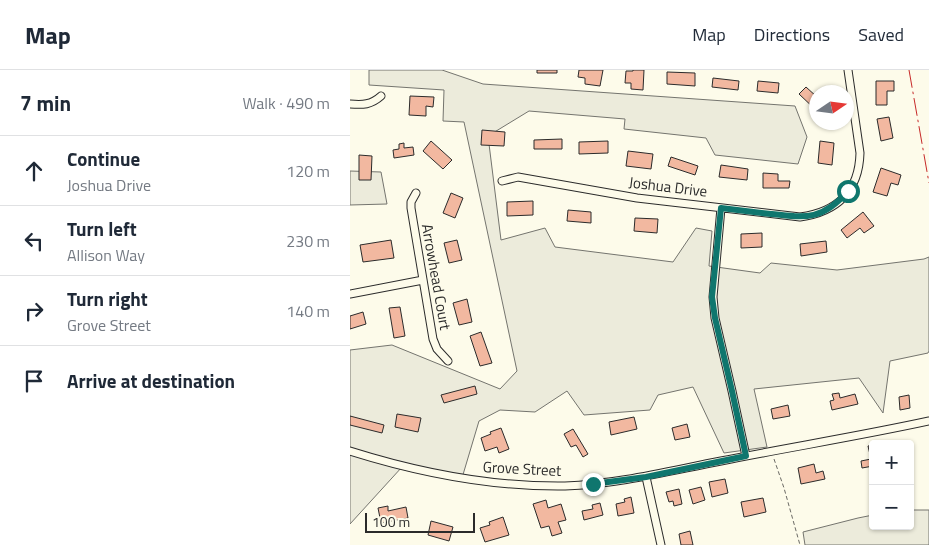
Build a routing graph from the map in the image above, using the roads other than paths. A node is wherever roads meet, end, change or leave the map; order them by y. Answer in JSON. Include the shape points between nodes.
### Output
{"nodes":[{"id":1,"x":848,"y":70,"type":"edge"},
{"id":2,"x":381,"y":96,"type":"dead end"},
{"id":3,"x":350,"y":104,"type":"edge"},
{"id":4,"x":502,"y":182,"type":"dead end"},
{"id":5,"x":416,"y":193,"type":"dead end"},
{"id":6,"x":721,"y":208,"type":"junction"},
{"id":7,"x":423,"y":280,"type":"junction"},
{"id":8,"x":350,"y":294,"type":"edge"},
{"id":9,"x":448,"y":361,"type":"dead end"},
{"id":10,"x":929,"y":421,"type":"edge"},
{"id":11,"x":350,"y":451,"type":"edge"},
{"id":12,"x":746,"y":456,"type":"junction"},
{"id":13,"x":646,"y":477,"type":"junction"},
{"id":14,"x":661,"y":545,"type":"edge"}],
"edges":[{"from":1,"to":6,"type":"street","name":"Joshua Drive","via":[[860,162],[854,183],[842,199],[824,212],[800,217]]},
{"from":2,"to":3,"type":"street","via":[[370,104]]},
{"from":4,"to":6,"type":"street","name":"Joshua Drive","via":[[518,178]]},
{"from":5,"to":7,"type":"street","name":"Arrowhead Court","via":[[410,208]]},
{"from":6,"to":12,"type":"street","via":[[712,297]]},
{"from":7,"to":8,"type":"street"},
{"from":7,"to":9,"type":"street","name":"Arrowhead Court","via":[[434,342]]},
{"from":10,"to":12,"type":"street","name":"Grove Street"},
{"from":11,"to":13,"type":"street","name":"Grove Street","via":[[415,470],[514,485],[593,484]]},
{"from":12,"to":13,"type":"street","name":"Grove Street"},
{"from":13,"to":14,"type":"street"}]}
